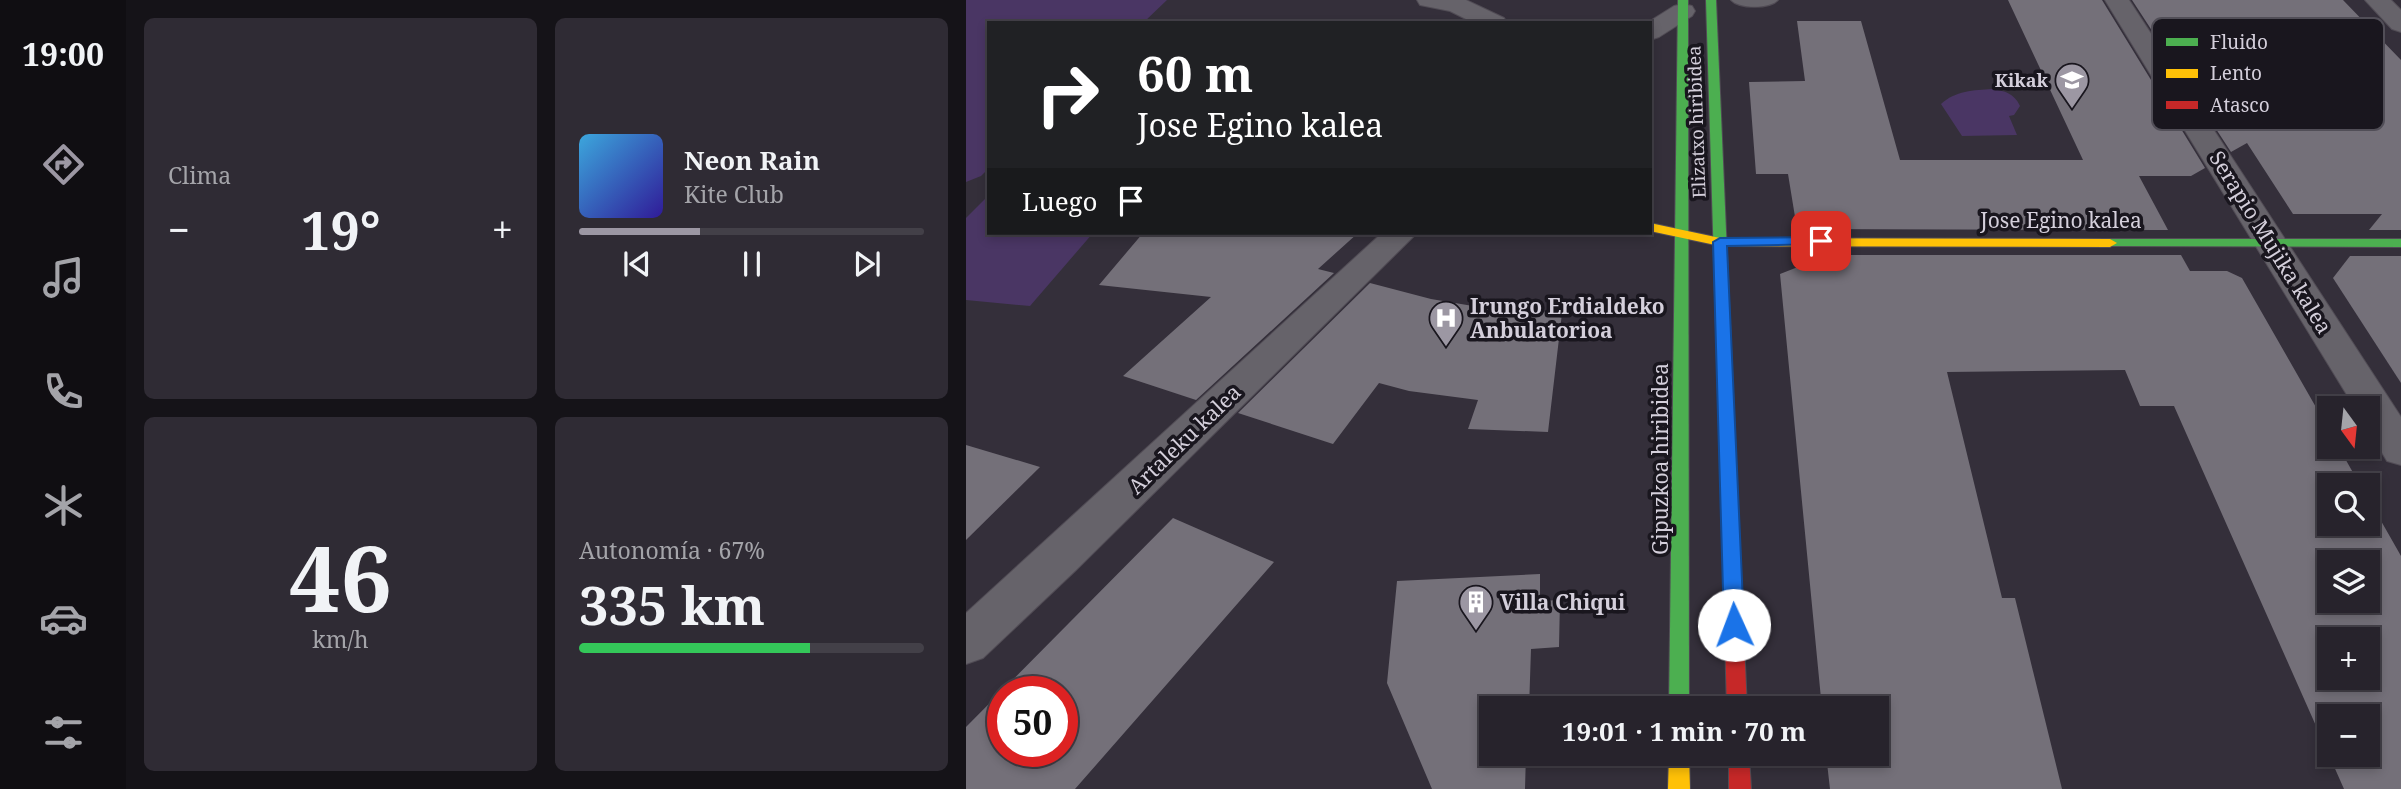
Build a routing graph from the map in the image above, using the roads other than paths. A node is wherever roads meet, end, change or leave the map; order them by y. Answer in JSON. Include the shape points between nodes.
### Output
{"nodes":[{"id":1,"x":1429,"y":0,"type":"edge"},
{"id":2,"x":1711,"y":0,"type":"edge"},
{"id":3,"x":1740,"y":0,"type":"edge"},
{"id":4,"x":1769,"y":0,"type":"edge"},
{"id":5,"x":2117,"y":0,"type":"edge"},
{"id":6,"x":2377,"y":0,"type":"edge"},
{"id":7,"x":1683,"y":6,"type":"edge"},
{"id":8,"x":1491,"y":21,"type":"edge"},
{"id":9,"x":2401,"y":24,"type":"edge"},
{"id":10,"x":1652,"y":30,"type":"edge"},
{"id":11,"x":2152,"y":55,"type":"edge"},
{"id":12,"x":2200,"y":130,"type":"edge"},
{"id":13,"x":1652,"y":227,"type":"edge"},
{"id":14,"x":1682,"y":232,"type":"junction"},
{"id":15,"x":1399,"y":235,"type":"edge"},
{"id":16,"x":1720,"y":242,"type":"junction"},
{"id":17,"x":2272,"y":242,"type":"junction"},
{"id":18,"x":2401,"y":243,"type":"edge"},
{"id":19,"x":2401,"y":450,"type":"edge"},
{"id":20,"x":966,"y":643,"type":"edge"},
{"id":21,"x":1679,"y":696,"type":"edge"},
{"id":22,"x":1737,"y":696,"type":"edge"},
{"id":23,"x":1679,"y":766,"type":"edge"},
{"id":24,"x":1739,"y":766,"type":"edge"},
{"id":25,"x":1679,"y":789,"type":"edge"},
{"id":26,"x":1740,"y":789,"type":"edge"}],
"edges":[{"from":1,"to":8,"type":"street","via":[[1457,5]]},
{"from":2,"to":16,"type":"main road","name":"Elizatxo hiribidea"},
{"from":3,"to":4,"type":"lane"},
{"from":5,"to":11,"type":"street","name":"Serapio Mujika kalea"},
{"from":6,"to":9,"type":"street"},
{"from":7,"to":10,"type":"street"},
{"from":7,"to":14,"type":"main road","name":"Gipuzkoa hiribidea"},
{"from":12,"to":17,"type":"street","name":"Serapio Mujika kalea"},
{"from":13,"to":14,"type":"main road"},
{"from":14,"to":16,"type":"main road"},
{"from":14,"to":21,"type":"main road","name":"Gipuzkoa hiribidea"},
{"from":15,"to":20,"type":"street","name":"Artaleku kalea"},
{"from":16,"to":17,"type":"main road","name":"Jose Egino kalea"},
{"from":16,"to":22,"type":"main road"},
{"from":17,"to":18,"type":"main road","name":"Jose Egino kalea"},
{"from":17,"to":19,"type":"street","name":"Serapio Mujika kalea"},
{"from":23,"to":25,"type":"main road"},
{"from":24,"to":26,"type":"main road"}]}
